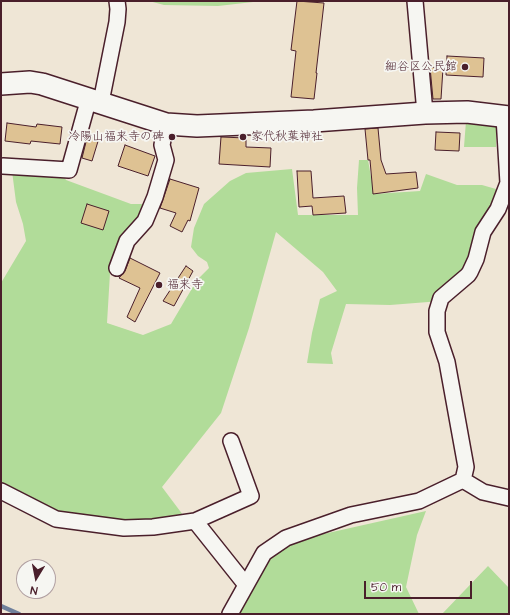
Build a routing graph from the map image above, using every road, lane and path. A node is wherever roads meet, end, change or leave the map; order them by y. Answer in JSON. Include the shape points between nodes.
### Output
{"nodes":[{"id":1,"x":117,"y":1,"type":"edge"},
{"id":2,"x":415,"y":1,"type":"edge"},
{"id":3,"x":1,"y":84,"type":"edge"},
{"id":4,"x":95,"y":100,"type":"junction"},
{"id":5,"x":425,"y":113,"type":"junction"},
{"id":6,"x":506,"y":117,"type":"edge"},
{"id":7,"x":166,"y":124,"type":"junction"},
{"id":8,"x":3,"y":166,"type":"dead end"},
{"id":9,"x":117,"y":268,"type":"dead end"},
{"id":10,"x":231,"y":441,"type":"dead end"},
{"id":11,"x":463,"y":480,"type":"junction"},
{"id":12,"x":1,"y":491,"type":"edge"},
{"id":13,"x":509,"y":498,"type":"edge"},
{"id":14,"x":195,"y":521,"type":"junction"},
{"id":15,"x":246,"y":584,"type":"junction"},
{"id":16,"x":230,"y":614,"type":"edge"}],
"edges":[{"from":1,"to":4,"type":"street","via":[[117,22]]},
{"from":2,"to":5,"type":"street"},
{"from":3,"to":4,"type":"street","via":[[42,84]]},
{"from":4,"to":7,"type":"street"},
{"from":4,"to":8,"type":"street","via":[[69,170]]},
{"from":5,"to":6,"type":"street","via":[[468,112]]},
{"from":5,"to":7,"type":"street","via":[[230,126]]},
{"from":6,"to":11,"type":"street","via":[[508,183],[498,209],[483,232],[470,272],[441,298],[437,311],[437,332],[447,362],[466,467]]},
{"from":7,"to":9,"type":"street","via":[[162,145],[166,160],[155,197],[145,221],[127,241]]},
{"from":10,"to":14,"type":"street","via":[[251,496]]},
{"from":11,"to":13,"type":"street","via":[[483,492]]},
{"from":11,"to":15,"type":"street","via":[[419,501],[351,515],[286,538],[264,552]]},
{"from":12,"to":14,"type":"street","via":[[56,519],[124,528]]},
{"from":14,"to":15,"type":"street"},
{"from":15,"to":16,"type":"street"}]}
